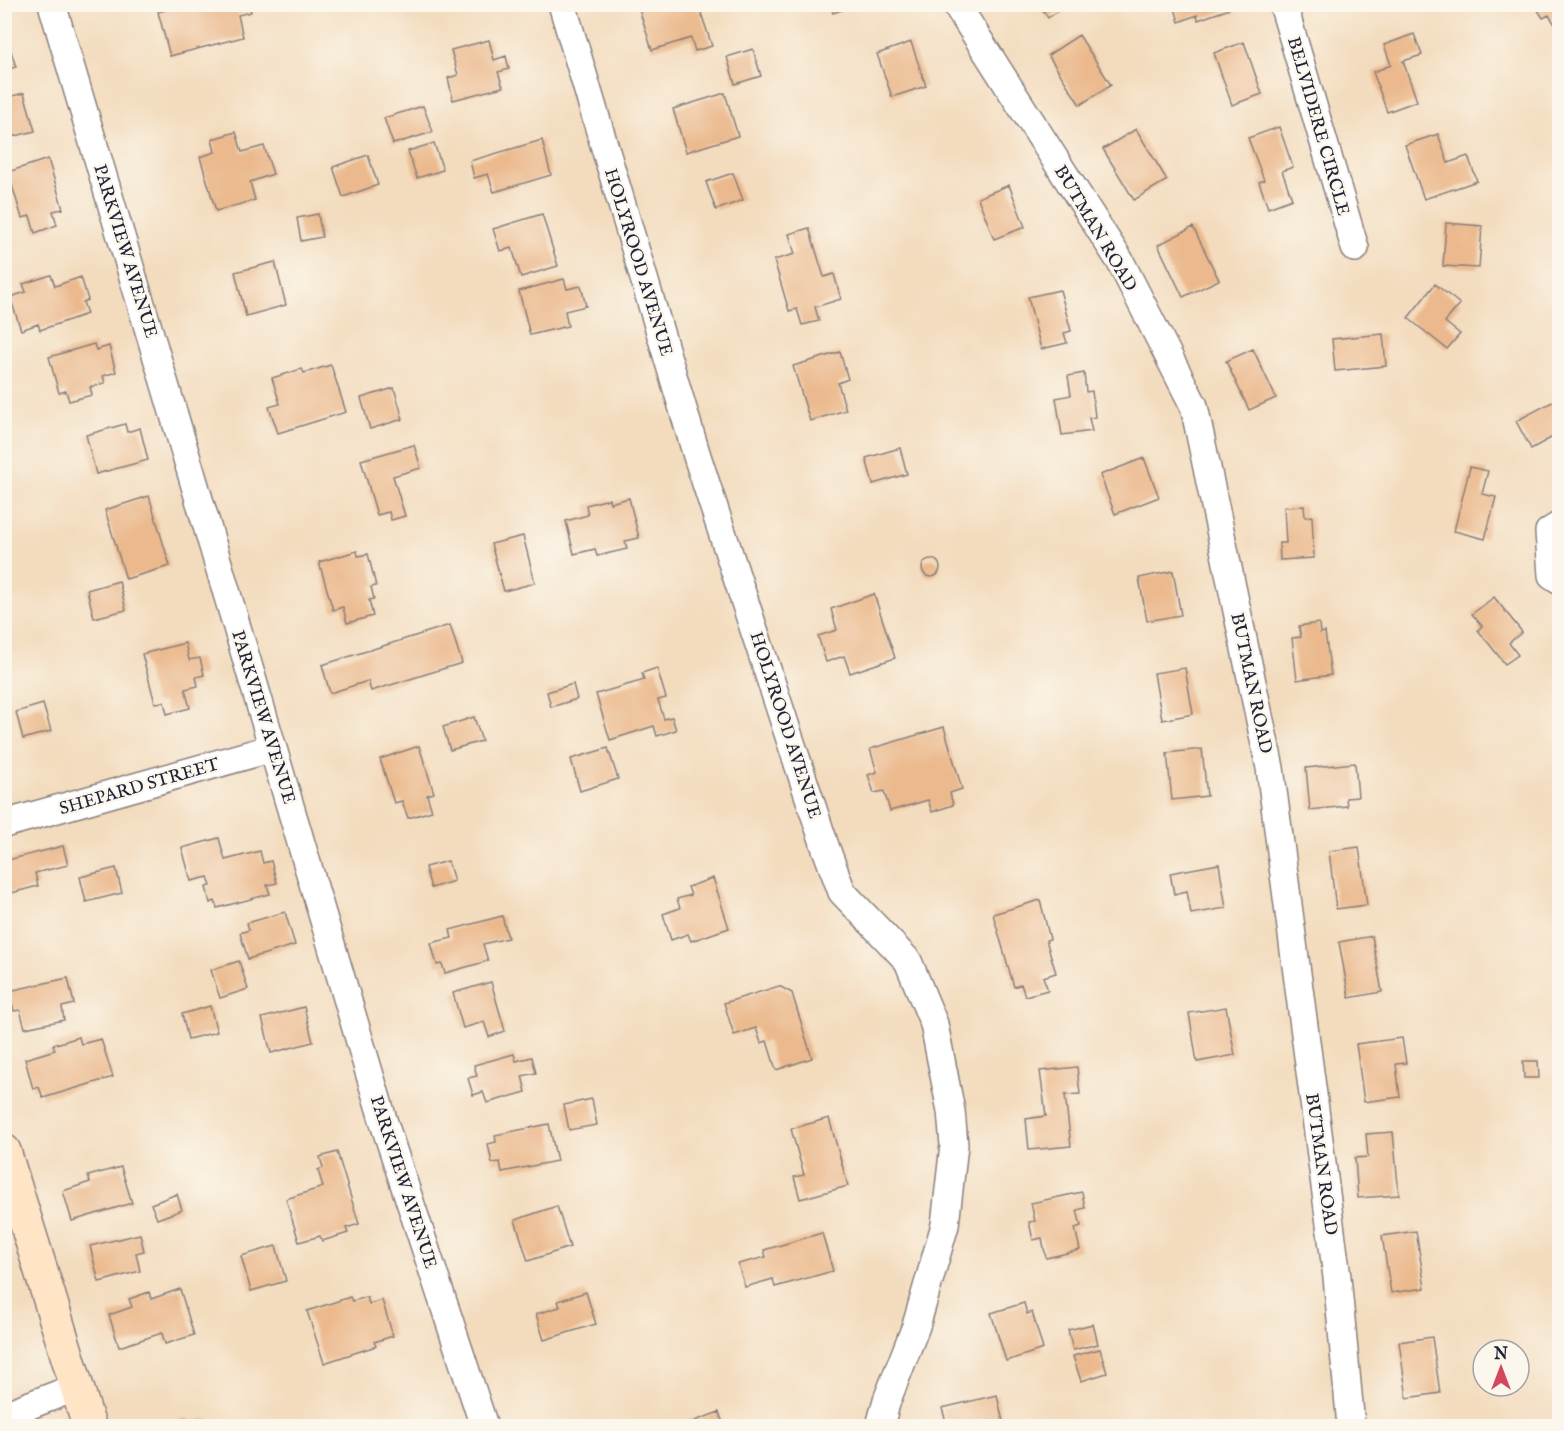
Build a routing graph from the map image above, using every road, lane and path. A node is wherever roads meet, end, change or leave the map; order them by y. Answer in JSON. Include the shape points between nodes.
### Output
{"nodes":[{"id":1,"x":52,"y":4,"type":"edge"},
{"id":2,"x":562,"y":4,"type":"edge"},
{"id":3,"x":956,"y":4,"type":"edge"},
{"id":4,"x":1283,"y":4,"type":"edge"},
{"id":5,"x":1355,"y":248,"type":"dead end"},
{"id":6,"x":1560,"y":525,"type":"edge"},
{"id":7,"x":1560,"y":579,"type":"edge"},
{"id":8,"x":273,"y":748,"type":"junction"},
{"id":9,"x":4,"y":824,"type":"edge"},
{"id":10,"x":4,"y":1151,"type":"edge"},
{"id":11,"x":77,"y":1388,"type":"junction"},
{"id":12,"x":4,"y":1415,"type":"edge"},
{"id":13,"x":89,"y":1426,"type":"edge"},
{"id":14,"x":484,"y":1426,"type":"edge"},
{"id":15,"x":880,"y":1426,"type":"edge"},
{"id":16,"x":1351,"y":1426,"type":"edge"}],
"edges":[{"from":1,"to":8,"type":"street","name":"PARKVIEW AVENUE"},
{"from":2,"to":15,"type":"street","name":"HOLYROOD AVENUE","via":[[697,456],[828,855],[842,892],[908,961],[934,1024],[954,1145],[945,1226],[916,1326]]},
{"from":3,"to":16,"type":"street","name":"BUTMAN ROAD","via":[[1120,261],[1194,406],[1270,768],[1337,1277]]},
{"from":4,"to":5,"type":"street","name":"BELVIDERE CIRCLE"},
{"from":6,"to":7,"type":"street","via":[[1549,531],[1552,575]]},
{"from":8,"to":9,"type":"street","name":"SHEPARD STREET"},
{"from":8,"to":14,"type":"street","name":"PARKVIEW AVENUE","via":[[385,1126]]},
{"from":10,"to":11,"type":"street"},
{"from":11,"to":12,"type":"street"},
{"from":11,"to":13,"type":"street"}]}
